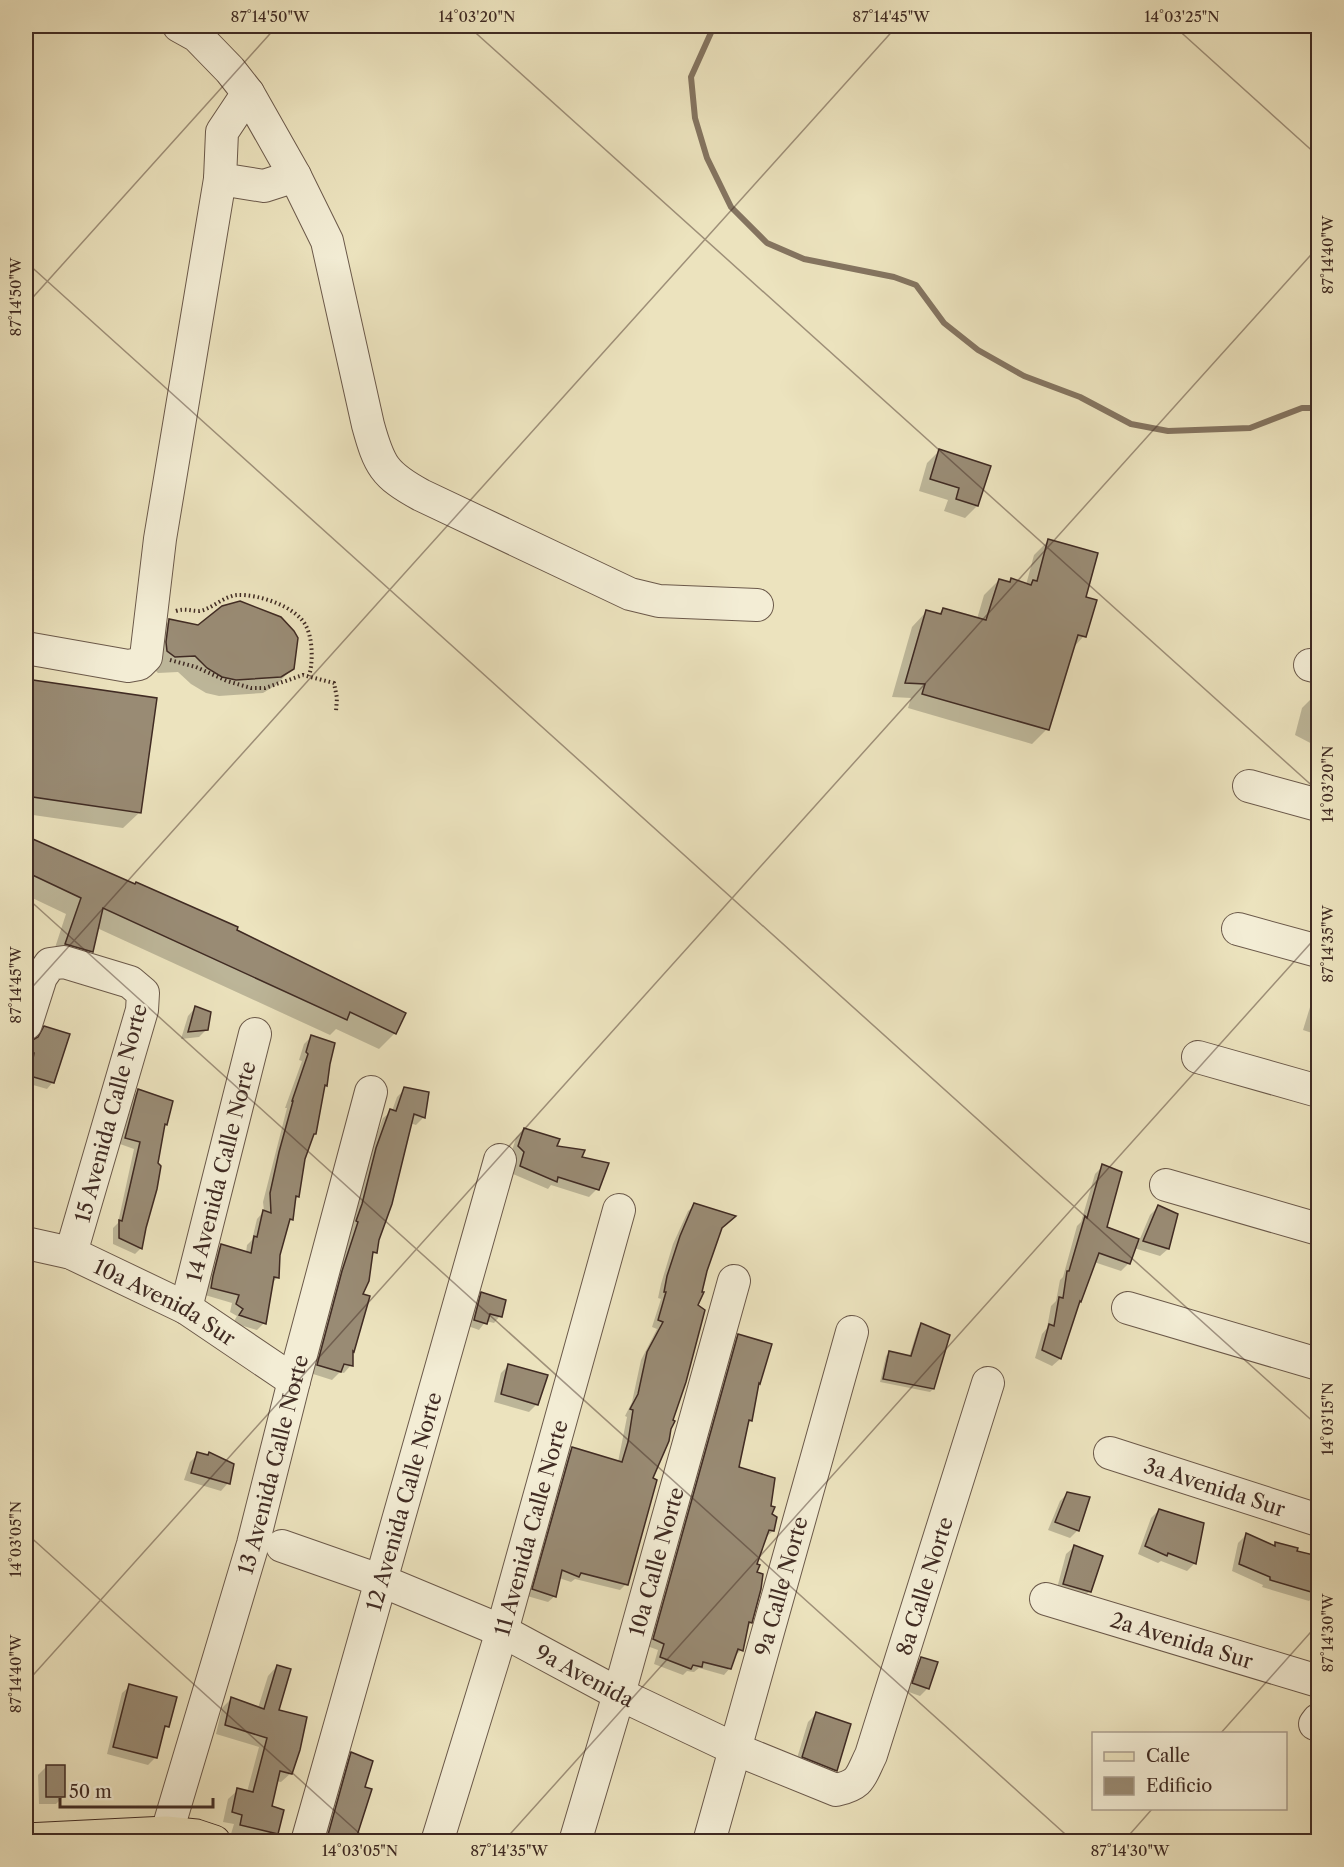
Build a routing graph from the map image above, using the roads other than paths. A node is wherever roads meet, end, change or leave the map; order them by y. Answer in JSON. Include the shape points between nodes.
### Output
{"nodes":[{"id":1,"x":179,"y":26,"type":"edge"},
{"id":2,"x":248,"y":93,"type":"junction"},
{"id":3,"x":295,"y":176,"type":"junction"},
{"id":4,"x":220,"y":179,"type":"junction"},
{"id":5,"x":757,"y":605,"type":"dead end"},
{"id":6,"x":26,"y":648,"type":"edge"},
{"id":7,"x":1249,"y":786,"type":"dead end"},
{"id":8,"x":1318,"y":805,"type":"edge"},
{"id":9,"x":1238,"y":929,"type":"dead end"},
{"id":10,"x":1318,"y":951,"type":"edge"},
{"id":11,"x":26,"y":1024,"type":"edge"},
{"id":12,"x":255,"y":1034,"type":"dead end"},
{"id":13,"x":1198,"y":1057,"type":"dead end"},
{"id":14,"x":1318,"y":1091,"type":"edge"},
{"id":15,"x":371,"y":1092,"type":"dead end"},
{"id":16,"x":500,"y":1160,"type":"dead end"},
{"id":17,"x":1166,"y":1185,"type":"dead end"},
{"id":18,"x":619,"y":1210,"type":"dead end"},
{"id":19,"x":1318,"y":1229,"type":"edge"},
{"id":20,"x":26,"y":1243,"type":"edge"},
{"id":21,"x":71,"y":1253,"type":"junction"},
{"id":22,"x":734,"y":1281,"type":"dead end"},
{"id":23,"x":186,"y":1308,"type":"junction"},
{"id":24,"x":1128,"y":1308,"type":"dead end"},
{"id":25,"x":852,"y":1332,"type":"dead end"},
{"id":26,"x":1318,"y":1364,"type":"edge"},
{"id":27,"x":294,"y":1381,"type":"junction"},
{"id":28,"x":988,"y":1383,"type":"dead end"},
{"id":29,"x":1110,"y":1453,"type":"dead end"},
{"id":30,"x":1318,"y":1520,"type":"edge"},
{"id":31,"x":282,"y":1546,"type":"dead end"},
{"id":32,"x":381,"y":1581,"type":"junction"},
{"id":33,"x":1046,"y":1599,"type":"dead end"},
{"id":34,"x":502,"y":1631,"type":"junction"},
{"id":35,"x":1318,"y":1682,"type":"edge"},
{"id":36,"x":620,"y":1694,"type":"junction"},
{"id":37,"x":735,"y":1749,"type":"junction"},
{"id":38,"x":853,"y":1786,"type":"joint"},
{"id":39,"x":165,"y":1837,"type":"edge"},
{"id":40,"x":26,"y":1840,"type":"edge"},
{"id":41,"x":214,"y":1842,"type":"edge"},
{"id":42,"x":307,"y":1842,"type":"edge"},
{"id":43,"x":437,"y":1842,"type":"edge"},
{"id":44,"x":575,"y":1842,"type":"edge"},
{"id":45,"x":709,"y":1842,"type":"edge"}],
"edges":[{"from":1,"to":2,"type":"street","via":[[197,36]]},
{"from":2,"to":3,"type":"street"},
{"from":2,"to":4,"type":"street","via":[[222,132]]},
{"from":3,"to":4,"type":"street","via":[[264,186]]},
{"from":3,"to":5,"type":"street","via":[[327,241],[368,425],[386,472],[399,484],[630,594],[659,601]]},
{"from":4,"to":6,"type":"street","via":[[160,540],[146,657],[139,664],[128,666]]},
{"from":7,"to":8,"type":"street"},
{"from":9,"to":10,"type":"street"},
{"from":11,"to":21,"type":"street","name":"15 Avenida Calle Norte","via":[[40,977],[50,964],[64,962],[130,982],[143,993],[142,1010]]},
{"from":12,"to":23,"type":"street","name":"14 Avenida Calle Norte"},
{"from":13,"to":14,"type":"street"},
{"from":15,"to":27,"type":"street","name":"13 Avenida Calle Norte"},
{"from":16,"to":32,"type":"street","name":"12 Avenida Calle Norte"},
{"from":17,"to":19,"type":"street"},
{"from":18,"to":34,"type":"street","name":"11 Avenida Calle Norte"},
{"from":20,"to":21,"type":"street","name":"10a Avenida Sur"},
{"from":21,"to":23,"type":"street","name":"10a Avenida Sur"},
{"from":22,"to":36,"type":"street","name":"10a Calle Norte"},
{"from":23,"to":27,"type":"street","name":"10a Avenida Sur"},
{"from":24,"to":26,"type":"street"},
{"from":25,"to":37,"type":"street","name":"9a Calle Norte"},
{"from":27,"to":39,"type":"street","name":"13 Avenida Calle Norte","via":[[253,1544]]},
{"from":28,"to":38,"type":"street","name":"8a Calle Norte","via":[[871,1755]]},
{"from":29,"to":30,"type":"street","name":"3a Avenida Sur"},
{"from":31,"to":32,"type":"street","name":"9a Avenida"},
{"from":32,"to":34,"type":"street","name":"9a Avenida"},
{"from":32,"to":42,"type":"street","name":"12 Avenida Calle Norte"},
{"from":33,"to":35,"type":"street","name":"2a Avenida Sur"},
{"from":34,"to":36,"type":"street","name":"9a Avenida"},
{"from":34,"to":43,"type":"street","name":"11 Avenida Calle Norte"},
{"from":36,"to":37,"type":"street","name":"9a Avenida"},
{"from":36,"to":44,"type":"street","name":"10a Calle Norte"},
{"from":37,"to":38,"type":"street","name":"9a Avenida","via":[[836,1790]]},
{"from":37,"to":45,"type":"street","name":"9a Calle Norte"},
{"from":39,"to":40,"type":"main road"},
{"from":39,"to":41,"type":"main road","via":[[196,1836]]}]}
